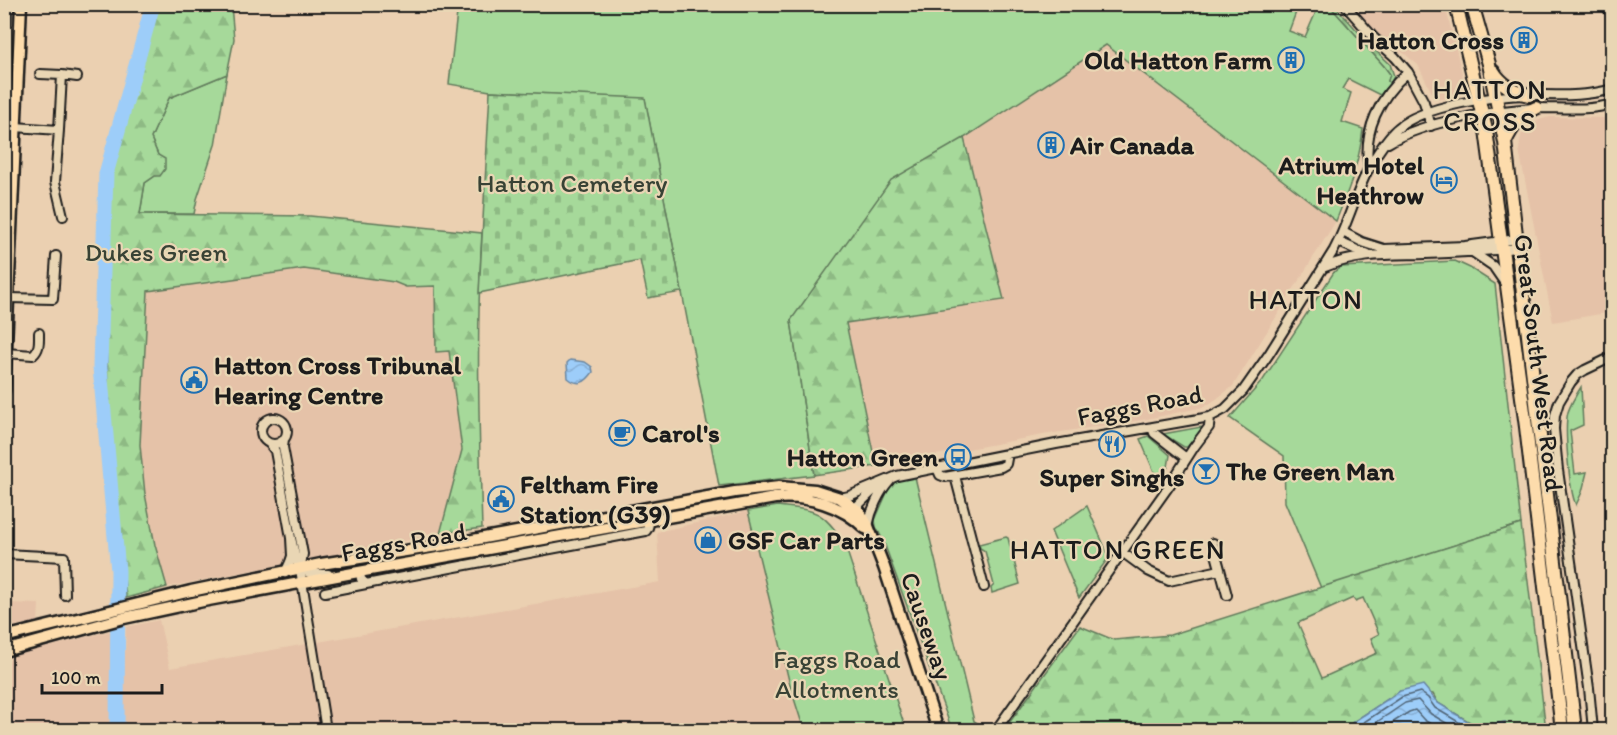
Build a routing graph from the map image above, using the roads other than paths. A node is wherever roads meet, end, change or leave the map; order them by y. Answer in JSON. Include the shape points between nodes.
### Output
{"nodes":[{"id":1,"x":13,"y":4,"type":"edge"},
{"id":2,"x":21,"y":4,"type":"edge"},
{"id":3,"x":1344,"y":4,"type":"edge"},
{"id":4,"x":1456,"y":4,"type":"edge"},
{"id":5,"x":1472,"y":4,"type":"edge"},
{"id":6,"x":1603,"y":4,"type":"edge"},
{"id":7,"x":4,"y":5,"type":"edge"},
{"id":8,"x":1612,"y":13,"type":"edge"},
{"id":9,"x":1490,"y":64,"type":"junction"},
{"id":10,"x":1408,"y":72,"type":"junction"},
{"id":11,"x":40,"y":74,"type":"dead end"},
{"id":12,"x":62,"y":75,"type":"junction"},
{"id":13,"x":76,"y":76,"type":"dead end"},
{"id":14,"x":1612,"y":89,"type":"edge"},
{"id":15,"x":1529,"y":95,"type":"junction"},
{"id":16,"x":1501,"y":97,"type":"junction"},
{"id":17,"x":1480,"y":100,"type":"junction"},
{"id":18,"x":1612,"y":104,"type":"edge"},
{"id":19,"x":1536,"y":108,"type":"junction"},
{"id":20,"x":1503,"y":112,"type":"junction"},
{"id":21,"x":1427,"y":113,"type":"junction"},
{"id":22,"x":1478,"y":116,"type":"junction"},
{"id":23,"x":1431,"y":126,"type":"junction"},
{"id":24,"x":15,"y":127,"type":"junction"},
{"id":25,"x":59,"y":130,"type":"junction"},
{"id":26,"x":1504,"y":142,"type":"junction"},
{"id":27,"x":1384,"y":146,"type":"junction"},
{"id":28,"x":1368,"y":169,"type":"junction"},
{"id":29,"x":63,"y":216,"type":"dead end"},
{"id":30,"x":1343,"y":232,"type":"junction"},
{"id":31,"x":1339,"y":242,"type":"junction"},
{"id":32,"x":1518,"y":243,"type":"junction"},
{"id":33,"x":1498,"y":247,"type":"junction"},
{"id":34,"x":1473,"y":253,"type":"junction"},
{"id":35,"x":1369,"y":255,"type":"junction"},
{"id":36,"x":56,"y":256,"type":"dead end"},
{"id":37,"x":1324,"y":267,"type":"junction"},
{"id":38,"x":1506,"y":285,"type":"junction"},
{"id":39,"x":8,"y":298,"type":"junction"},
{"id":40,"x":6,"y":324,"type":"edge"},
{"id":41,"x":39,"y":333,"type":"dead end"},
{"id":42,"x":6,"y":353,"type":"junction"},
{"id":43,"x":1612,"y":357,"type":"edge"},
{"id":44,"x":4,"y":391,"type":"edge"},
{"id":45,"x":1210,"y":417,"type":"junction"},
{"id":46,"x":1152,"y":427,"type":"junction"},
{"id":47,"x":284,"y":439,"type":"junction"},
{"id":48,"x":269,"y":443,"type":"junction"},
{"id":49,"x":1008,"y":453,"type":"junction"},
{"id":50,"x":1186,"y":458,"type":"junction"},
{"id":51,"x":937,"y":468,"type":"junction"},
{"id":52,"x":955,"y":476,"type":"junction"},
{"id":53,"x":892,"y":477,"type":"junction"},
{"id":54,"x":884,"y":481,"type":"junction"},
{"id":55,"x":840,"y":498,"type":"junction"},
{"id":56,"x":648,"y":508,"type":"junction"},
{"id":57,"x":852,"y":511,"type":"junction"},
{"id":58,"x":650,"y":521,"type":"junction"},
{"id":59,"x":870,"y":531,"type":"junction"},
{"id":60,"x":291,"y":538,"type":"junction"},
{"id":61,"x":1213,"y":543,"type":"dead end"},
{"id":62,"x":1122,"y":552,"type":"junction"},
{"id":63,"x":4,"y":554,"type":"edge"},
{"id":64,"x":303,"y":554,"type":"junction"},
{"id":65,"x":321,"y":564,"type":"junction"},
{"id":66,"x":1220,"y":570,"type":"junction"},
{"id":67,"x":357,"y":572,"type":"junction"},
{"id":68,"x":285,"y":573,"type":"junction"},
{"id":69,"x":299,"y":577,"type":"junction"},
{"id":70,"x":239,"y":582,"type":"junction"},
{"id":71,"x":366,"y":584,"type":"junction"},
{"id":72,"x":984,"y":587,"type":"dead end"},
{"id":73,"x":325,"y":592,"type":"dead end"},
{"id":74,"x":65,"y":595,"type":"dead end"},
{"id":75,"x":1227,"y":595,"type":"dead end"},
{"id":76,"x":161,"y":604,"type":"junction"},
{"id":77,"x":4,"y":637,"type":"edge"},
{"id":78,"x":4,"y":651,"type":"edge"},
{"id":79,"x":326,"y":730,"type":"edge"},
{"id":80,"x":939,"y":730,"type":"edge"},
{"id":81,"x":996,"y":730,"type":"edge"},
{"id":82,"x":1562,"y":730,"type":"edge"},
{"id":83,"x":1575,"y":730,"type":"edge"},
{"id":84,"x":1593,"y":730,"type":"edge"}],
"edges":[{"from":1,"to":7,"type":"street"},
{"from":2,"to":24,"type":"main road"},
{"from":3,"to":10,"type":"street"},
{"from":4,"to":17,"type":"highway","name":"Great South West Road"},
{"from":5,"to":9,"type":"highway","name":"Great South West Road"},
{"from":6,"to":8,"type":"street"},
{"from":9,"to":15,"type":"highway","via":[[1504,83]]},
{"from":9,"to":16,"type":"highway","name":"Great South West Road"},
{"from":10,"to":21,"type":"street"},
{"from":10,"to":28,"type":"street","via":[[1374,115],[1367,145]]},
{"from":11,"to":12,"type":"street"},
{"from":12,"to":13,"type":"street"},
{"from":12,"to":25,"type":"street"},
{"from":14,"to":15,"type":"street","name":"Faggs Road","via":[[1576,95]]},
{"from":15,"to":16,"type":"street","name":"Faggs Road"},
{"from":16,"to":17,"type":"street","name":"Faggs Road"},
{"from":16,"to":20,"type":"highway","name":"Great South West Road"},
{"from":17,"to":21,"type":"street","name":"Faggs Road"},
{"from":17,"to":22,"type":"highway","name":"Great South West Road"},
{"from":18,"to":19,"type":"street","name":"Faggs Road"},
{"from":19,"to":20,"type":"street","name":"Faggs Road"},
{"from":19,"to":26,"type":"highway","via":[[1524,114]]},
{"from":20,"to":22,"type":"street","name":"Faggs Road"},
{"from":20,"to":26,"type":"highway","name":"Great South West Road"},
{"from":21,"to":23,"type":"street"},
{"from":21,"to":27,"type":"street","name":"Faggs Road","via":[[1397,129]]},
{"from":22,"to":23,"type":"street","name":"Faggs Road"},
{"from":22,"to":33,"type":"highway","name":"Great South West Road"},
{"from":23,"to":27,"type":"street","name":"Faggs Road"},
{"from":24,"to":25,"type":"street"},
{"from":24,"to":39,"type":"main road"},
{"from":25,"to":29,"type":"street","via":[[55,182]]},
{"from":26,"to":32,"type":"highway","name":"Great South West Road"},
{"from":27,"to":28,"type":"street","name":"Faggs Road"},
{"from":28,"to":30,"type":"street","name":"Faggs Road"},
{"from":30,"to":31,"type":"street","name":"Faggs Road"},
{"from":30,"to":33,"type":"street","via":[[1384,249]]},
{"from":31,"to":35,"type":"street"},
{"from":31,"to":37,"type":"street","name":"Faggs Road"},
{"from":32,"to":33,"type":"street"},
{"from":32,"to":83,"type":"highway","name":"Great South West Road"},
{"from":33,"to":34,"type":"street"},
{"from":33,"to":38,"type":"highway","name":"Great South West Road"},
{"from":34,"to":35,"type":"street"},
{"from":34,"to":38,"type":"street","via":[[1492,266]]},
{"from":35,"to":37,"type":"street"},
{"from":36,"to":39,"type":"street","via":[[53,299]]},
{"from":37,"to":45,"type":"street","name":"Faggs Road","via":[[1243,391]]},
{"from":38,"to":82,"type":"highway","name":"Great South West Road"},
{"from":39,"to":40,"type":"main road"},
{"from":40,"to":42,"type":"main road"},
{"from":41,"to":42,"type":"street","via":[[37,352],[33,355]]},
{"from":42,"to":44,"type":"main road"},
{"from":43,"to":84,"type":"street","via":[[1577,375],[1558,402],[1554,429]]},
{"from":45,"to":46,"type":"street","name":"Faggs Road"},
{"from":45,"to":50,"type":"street","via":[[1209,427]]},
{"from":46,"to":49,"type":"street","name":"Faggs Road"},
{"from":46,"to":50,"type":"street","via":[[1154,433]]},
{"from":47,"to":48,"type":"street"},
{"from":47,"to":48,"type":"street","via":[[285,424],[272,417],[260,430]]},
{"from":47,"to":64,"type":"street"},
{"from":48,"to":60,"type":"street","via":[[275,451]]},
{"from":49,"to":51,"type":"street","name":"Faggs Road"},
{"from":49,"to":52,"type":"street","name":"Faggs Road","via":[[1006,464],[1001,467]]},
{"from":50,"to":62,"type":"street"},
{"from":51,"to":52,"type":"street","via":[[942,476]]},
{"from":51,"to":53,"type":"street","name":"Faggs Road"},
{"from":52,"to":72,"type":"street"},
{"from":53,"to":54,"type":"street","name":"Faggs Road"},
{"from":53,"to":59,"type":"street","via":[[881,492]]},
{"from":54,"to":55,"type":"street"},
{"from":54,"to":57,"type":"street"},
{"from":55,"to":56,"type":"main road","name":"Faggs Road","via":[[816,490],[779,487]]},
{"from":55,"to":57,"type":"main road","name":"Causeway"},
{"from":56,"to":58,"type":"street"},
{"from":56,"to":65,"type":"main road","name":"Faggs Road"},
{"from":57,"to":58,"type":"main road","name":"Faggs Road","via":[[785,497]]},
{"from":57,"to":59,"type":"main road","name":"Causeway"},
{"from":58,"to":67,"type":"main road","name":"Faggs Road"},
{"from":58,"to":71,"type":"street","via":[[646,531]]},
{"from":59,"to":80,"type":"main road","name":"Causeway"},
{"from":60,"to":68,"type":"street","via":[[292,556]]},
{"from":60,"to":69,"type":"street"},
{"from":61,"to":66,"type":"street"},
{"from":62,"to":66,"type":"street","via":[[1169,581]]},
{"from":62,"to":81,"type":"street"},
{"from":63,"to":74,"type":"street","via":[[64,557]]},
{"from":64,"to":65,"type":"street","name":"Faggs Road"},
{"from":64,"to":69,"type":"street","name":"Faggs Road"},
{"from":65,"to":69,"type":"main road","name":"Faggs Road"},
{"from":66,"to":75,"type":"street"},
{"from":67,"to":69,"type":"main road","name":"Faggs Road"},
{"from":67,"to":71,"type":"street"},
{"from":68,"to":69,"type":"main road","name":"Faggs Road"},
{"from":68,"to":70,"type":"main road","name":"Faggs Road"},
{"from":69,"to":70,"type":"main road"},
{"from":69,"to":76,"type":"main road","name":"Faggs Road","via":[[286,586]]},
{"from":69,"to":79,"type":"street"},
{"from":70,"to":76,"type":"main road","name":"Faggs Road"},
{"from":71,"to":73,"type":"street"},
{"from":76,"to":77,"type":"main road","name":"Faggs Road"},
{"from":76,"to":78,"type":"main road","name":"Faggs Road"}]}
